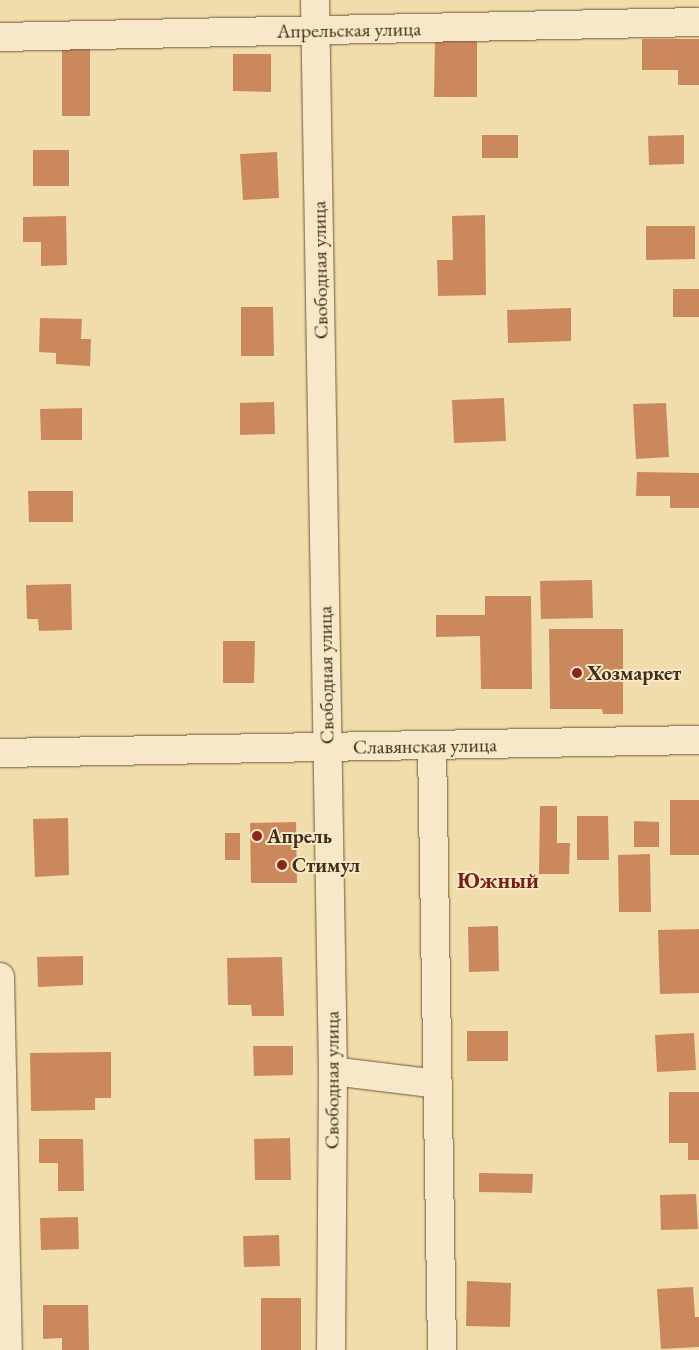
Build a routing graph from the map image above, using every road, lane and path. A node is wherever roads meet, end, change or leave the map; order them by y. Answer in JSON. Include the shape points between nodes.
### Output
{"nodes":[{"id":1,"x":315,"y":0,"type":"edge"},
{"id":2,"x":699,"y":22,"type":"edge"},
{"id":3,"x":316,"y":30,"type":"junction"},
{"id":4,"x":0,"y":37,"type":"edge"},
{"id":5,"x":699,"y":740,"type":"edge"},
{"id":6,"x":432,"y":746,"type":"junction"},
{"id":7,"x":328,"y":747,"type":"junction"},
{"id":8,"x":0,"y":753,"type":"edge"},
{"id":9,"x":0,"y":977,"type":"edge"},
{"id":10,"x":333,"y":1071,"type":"junction"},
{"id":11,"x":438,"y":1084,"type":"junction"},
{"id":12,"x":8,"y":1350,"type":"edge"},
{"id":13,"x":331,"y":1350,"type":"edge"},
{"id":14,"x":442,"y":1350,"type":"edge"}],
"edges":[{"from":1,"to":3,"type":"street","name":"Свободная улица"},
{"from":2,"to":3,"type":"street","name":"Апрельская улица"},
{"from":3,"to":4,"type":"street","name":"Апрельская улица"},
{"from":3,"to":7,"type":"street","name":"Свободная улица"},
{"from":5,"to":6,"type":"street","name":"Славянская улица"},
{"from":6,"to":7,"type":"street","name":"Славянская улица"},
{"from":6,"to":11,"type":"street"},
{"from":7,"to":8,"type":"street","name":"Славянская улица"},
{"from":7,"to":10,"type":"street","name":"Свободная улица"},
{"from":9,"to":12,"type":"street"},
{"from":10,"to":11,"type":"street"},
{"from":10,"to":13,"type":"street","name":"Свободная улица"},
{"from":11,"to":14,"type":"street"}]}
